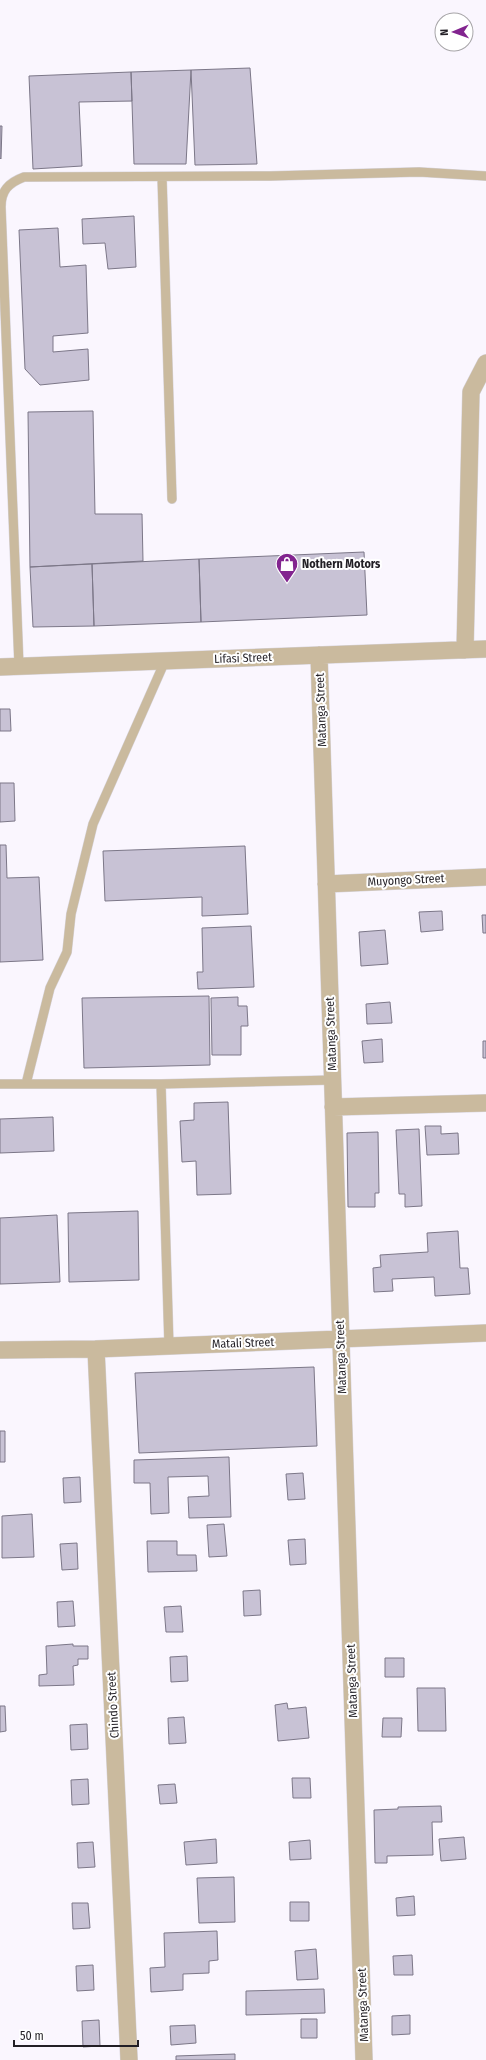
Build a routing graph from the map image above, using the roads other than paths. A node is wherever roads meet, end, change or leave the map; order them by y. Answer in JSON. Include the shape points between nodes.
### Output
{"nodes":[{"id":1,"x":162,"y":176,"type":"junction"},
{"id":2,"x":486,"y":176,"type":"edge"},
{"id":3,"x":486,"y":363,"type":"edge"},
{"id":4,"x":172,"y":499,"type":"dead end"},
{"id":5,"x":486,"y":649,"type":"edge"},
{"id":6,"x":465,"y":650,"type":"junction"},
{"id":7,"x":320,"y":655,"type":"junction"},
{"id":8,"x":165,"y":661,"type":"junction"},
{"id":9,"x":19,"y":666,"type":"junction"},
{"id":10,"x":0,"y":667,"type":"edge"},
{"id":11,"x":486,"y":877,"type":"edge"},
{"id":12,"x":326,"y":884,"type":"junction"},
{"id":13,"x":333,"y":1080,"type":"junction"},
{"id":14,"x":0,"y":1084,"type":"edge"},
{"id":15,"x":26,"y":1084,"type":"junction"},
{"id":16,"x":161,"y":1084,"type":"junction"},
{"id":17,"x":486,"y":1103,"type":"edge"},
{"id":18,"x":333,"y":1107,"type":"junction"},
{"id":19,"x":486,"y":1333,"type":"edge"},
{"id":20,"x":341,"y":1340,"type":"junction"},
{"id":21,"x":169,"y":1346,"type":"junction"},
{"id":22,"x":96,"y":1349,"type":"junction"},
{"id":23,"x":0,"y":1350,"type":"edge"},
{"id":24,"x":129,"y":2060,"type":"edge"},
{"id":25,"x":364,"y":2060,"type":"edge"}],
"edges":[{"from":1,"to":2,"type":"lane","via":[[419,172]]},
{"from":1,"to":4,"type":"lane"},
{"from":1,"to":9,"type":"lane","via":[[24,177],[12,181],[1,198]]},
{"from":3,"to":6,"type":"street","via":[[471,392]]},
{"from":5,"to":6,"type":"street","name":"Lifasi Street"},
{"from":6,"to":7,"type":"street","name":"Lifasi Street"},
{"from":7,"to":8,"type":"street","name":"Lifasi Street"},
{"from":7,"to":12,"type":"street","name":"Matanga Street"},
{"from":8,"to":9,"type":"street","name":"Lifasi Street"},
{"from":8,"to":15,"type":"lane","via":[[93,824],[71,914],[67,952],[50,988]]},
{"from":9,"to":10,"type":"street","name":"Lifasi Street"},
{"from":11,"to":12,"type":"street","name":"Muyongo Street"},
{"from":12,"to":13,"type":"street","name":"Matanga Street"},
{"from":13,"to":16,"type":"lane"},
{"from":13,"to":18,"type":"street","name":"Matanga Street"},
{"from":14,"to":15,"type":"lane"},
{"from":15,"to":16,"type":"lane"},
{"from":16,"to":21,"type":"lane"},
{"from":17,"to":18,"type":"street"},
{"from":18,"to":20,"type":"street","name":"Matanga Street"},
{"from":19,"to":20,"type":"street","name":"Matali Street"},
{"from":20,"to":21,"type":"street","name":"Matali Street"},
{"from":20,"to":25,"type":"street","name":"Matanga Street"},
{"from":21,"to":22,"type":"street","name":"Matali Street"},
{"from":22,"to":23,"type":"street","name":"Matali Street"},
{"from":22,"to":24,"type":"street","name":"Chindo Street"}]}
